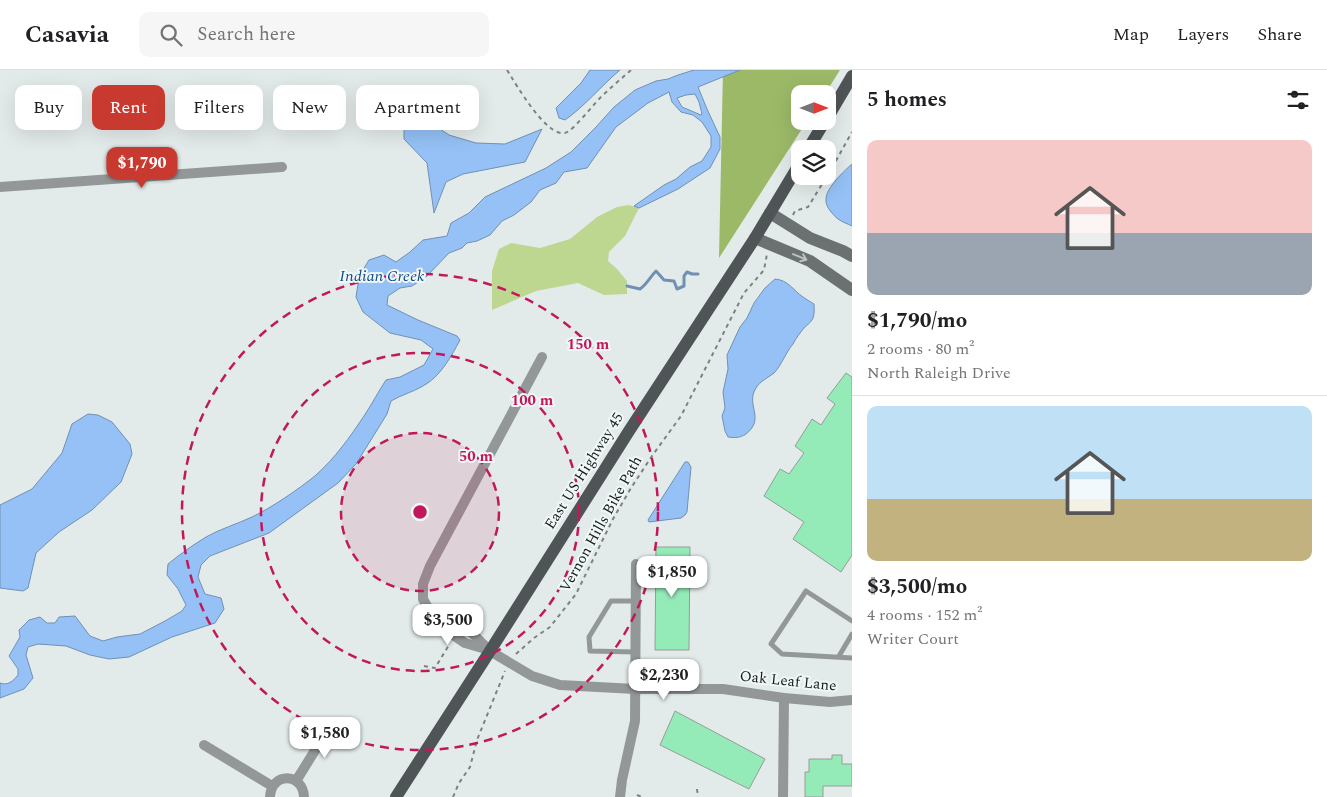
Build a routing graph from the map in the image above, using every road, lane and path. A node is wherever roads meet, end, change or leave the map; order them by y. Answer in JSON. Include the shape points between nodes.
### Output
{"nodes":[{"id":1,"x":507,"y":70,"type":"edge"},
{"id":2,"x":631,"y":70,"type":"edge"},
{"id":3,"x":852,"y":76,"type":"edge"},
{"id":4,"x":836,"y":103,"type":"edge"},
{"id":5,"x":852,"y":132,"type":"edge"},
{"id":6,"x":836,"y":161,"type":"edge"},
{"id":7,"x":282,"y":166,"type":"dead end"},
{"id":8,"x":791,"y":178,"type":"edge"},
{"id":9,"x":0,"y":187,"type":"edge"},
{"id":10,"x":770,"y":213,"type":"junction"},
{"id":11,"x":755,"y":238,"type":"junction"},
{"id":12,"x":766,"y":256,"type":"dead end"},
{"id":13,"x":852,"y":256,"type":"edge"},
{"id":14,"x":852,"y":290,"type":"edge"},
{"id":15,"x":542,"y":356,"type":"dead end"},
{"id":16,"x":636,"y":564,"type":"dead end"},
{"id":17,"x":636,"y":601,"type":"junction"},
{"id":18,"x":852,"y":621,"type":"edge"},
{"id":19,"x":852,"y":634,"type":"edge"},
{"id":20,"x":452,"y":639,"type":"dead end"},
{"id":21,"x":490,"y":650,"type":"junction"},
{"id":22,"x":636,"y":652,"type":"junction"},
{"id":23,"x":838,"y":656,"type":"junction"},
{"id":24,"x":852,"y":658,"type":"edge"},
{"id":25,"x":509,"y":662,"type":"junction"},
{"id":26,"x":424,"y":666,"type":"dead end"},
{"id":27,"x":635,"y":689,"type":"junction"},
{"id":28,"x":784,"y":698,"type":"junction"},
{"id":29,"x":852,"y":700,"type":"edge"},
{"id":30,"x":332,"y":723,"type":"dead end"},
{"id":31,"x":204,"y":745,"type":"dead end"},
{"id":32,"x":296,"y":781,"type":"junction"},
{"id":33,"x":272,"y":786,"type":"junction"},
{"id":34,"x":697,"y":789,"type":"dead end"},
{"id":35,"x":637,"y":795,"type":"dead end"},
{"id":36,"x":270,"y":797,"type":"edge"},
{"id":37,"x":304,"y":797,"type":"edge"},
{"id":38,"x":396,"y":797,"type":"edge"},
{"id":39,"x":453,"y":797,"type":"edge"},
{"id":40,"x":620,"y":797,"type":"edge"},
{"id":41,"x":642,"y":797,"type":"edge"},
{"id":42,"x":698,"y":797,"type":"edge"},
{"id":43,"x":783,"y":797,"type":"edge"}],
"edges":[{"from":1,"to":2,"type":"path","via":[[527,102],[553,131],[560,133],[572,128]]},
{"from":3,"to":4,"type":"main road"},
{"from":5,"to":6,"type":"path"},
{"from":7,"to":9,"type":"street"},
{"from":8,"to":10,"type":"main road","name":"East US Highway 45"},
{"from":10,"to":11,"type":"main road","name":"East US Highway 45"},
{"from":10,"to":13,"type":"street","via":[[810,238]]},
{"from":11,"to":14,"type":"street","one_way":true,"via":[[810,261]]},
{"from":11,"to":21,"type":"main road","name":"East US Highway 45"},
{"from":12,"to":25,"type":"path","name":"Vernon Hills Bike Path","via":[[764,270],[744,293],[681,416],[613,519],[576,594],[550,627],[518,651]]},
{"from":15,"to":21,"type":"street","name":"Oak Leaf Lane","via":[[423,584],[423,599],[431,611],[443,614],[472,633]]},
{"from":16,"to":17,"type":"street"},
{"from":17,"to":22,"type":"street"},
{"from":17,"to":22,"type":"lane","via":[[611,601],[589,637],[590,651]]},
{"from":18,"to":23,"type":"lane","via":[[806,591],[771,644],[782,654]]},
{"from":19,"to":23,"type":"lane"},
{"from":20,"to":26,"type":"path","via":[[435,668]]},
{"from":21,"to":25,"type":"street","name":"Oak Leaf Lane"},
{"from":21,"to":38,"type":"main road","name":"East US Highway 45"},
{"from":22,"to":27,"type":"street"},
{"from":23,"to":24,"type":"lane"},
{"from":25,"to":27,"type":"street","name":"Oak Leaf Lane","via":[[532,676],[560,685]]},
{"from":25,"to":39,"type":"path","name":"Vernon Hills Bike Path","via":[[477,740],[470,767]]},
{"from":27,"to":28,"type":"street","name":"Oak Leaf Lane","via":[[723,689]]},
{"from":27,"to":40,"type":"street","via":[[635,721]]},
{"from":28,"to":29,"type":"street","name":"Oak Leaf Lane","via":[[830,702]]},
{"from":28,"to":43,"type":"street"},
{"from":30,"to":32,"type":"street"},
{"from":31,"to":33,"type":"street"},
{"from":32,"to":33,"type":"street","via":[[284,778]]},
{"from":32,"to":37,"type":"street","via":[[303,789]]},
{"from":33,"to":36,"type":"street"},
{"from":34,"to":42,"type":"path"},
{"from":35,"to":41,"type":"path"}]}
